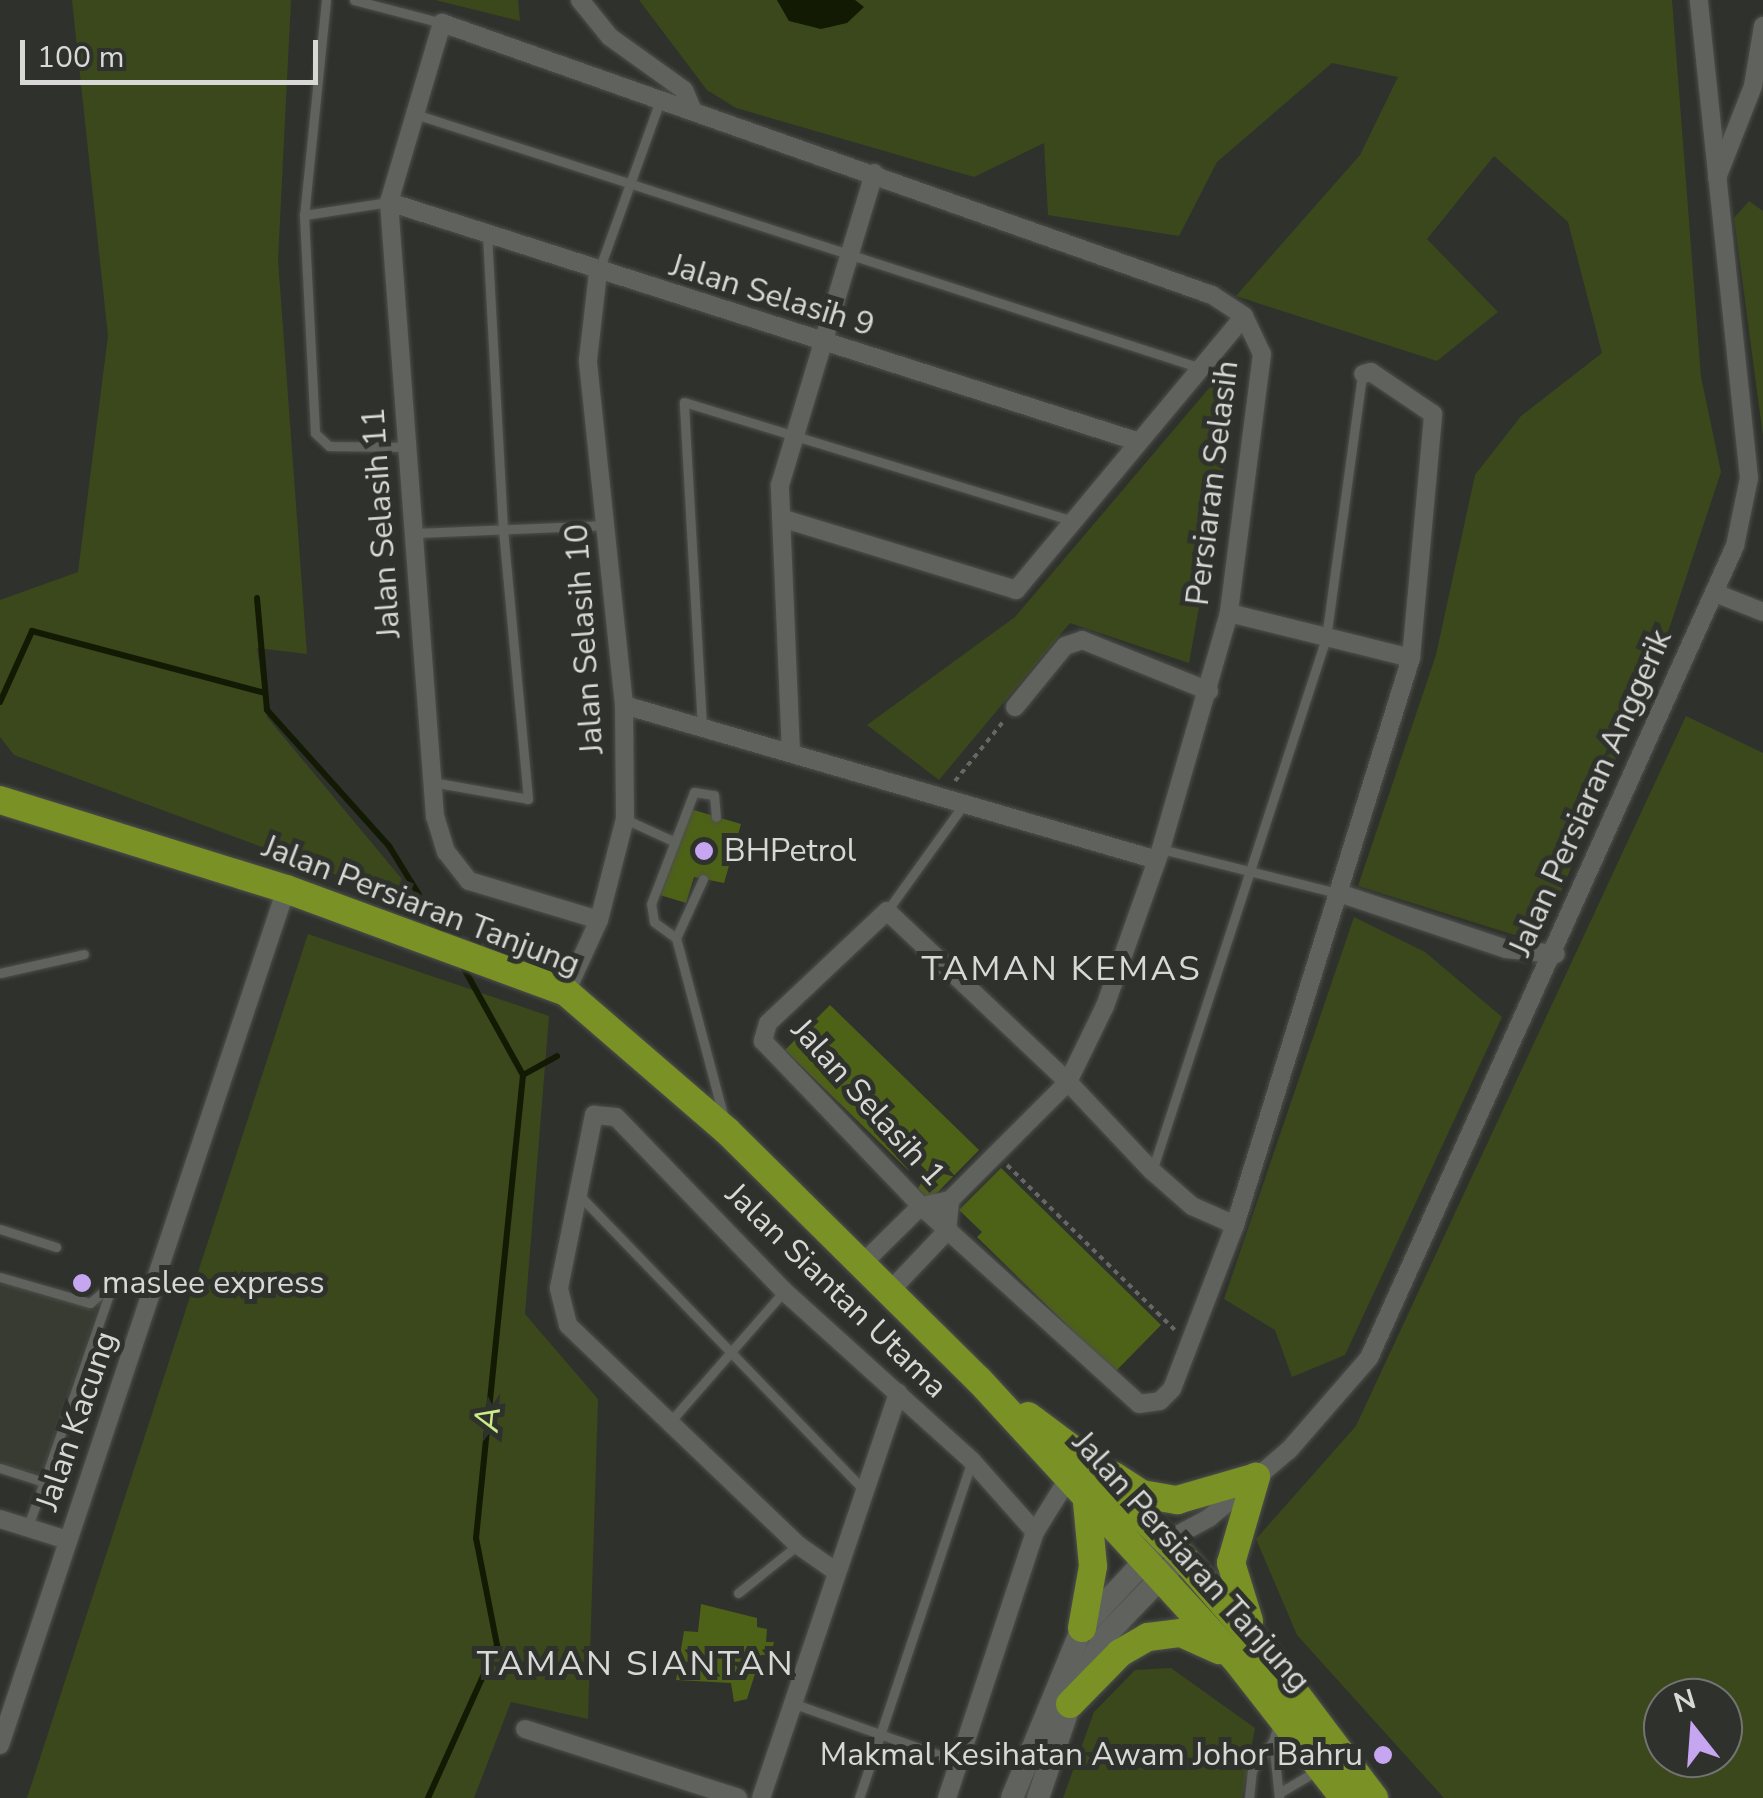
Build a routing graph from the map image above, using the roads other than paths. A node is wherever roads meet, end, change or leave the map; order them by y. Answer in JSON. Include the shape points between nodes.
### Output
{"nodes":[{"id":1,"x":326,"y":0,"type":"edge"},
{"id":2,"x":354,"y":0,"type":"edge"},
{"id":3,"x":580,"y":0,"type":"edge"},
{"id":4,"x":1699,"y":0,"type":"edge"},
{"id":5,"x":442,"y":23,"type":"junction"},
{"id":6,"x":1763,"y":26,"type":"edge"},
{"id":7,"x":1759,"y":68,"type":"edge"},
{"id":8,"x":661,"y":98,"type":"junction"},
{"id":9,"x":692,"y":109,"type":"junction"},
{"id":10,"x":414,"y":114,"type":"junction"},
{"id":11,"x":874,"y":174,"type":"junction"},
{"id":12,"x":631,"y":184,"type":"junction"},
{"id":13,"x":1714,"y":185,"type":"junction"},
{"id":14,"x":389,"y":202,"type":"junction"},
{"id":15,"x":304,"y":215,"type":"junction"},
{"id":16,"x":487,"y":233,"type":"junction"},
{"id":17,"x":853,"y":258,"type":"junction"},
{"id":18,"x":598,"y":272,"type":"junction"},
{"id":19,"x":1244,"y":316,"type":"junction"},
{"id":20,"x":827,"y":344,"type":"junction"},
{"id":21,"x":1201,"y":368,"type":"junction"},
{"id":22,"x":1363,"y":374,"type":"joint"},
{"id":23,"x":793,"y":434,"type":"junction"},
{"id":24,"x":1139,"y":442,"type":"junction"},
{"id":25,"x":405,"y":447,"type":"junction"},
{"id":26,"x":781,"y":518,"type":"junction"},
{"id":27,"x":1074,"y":521,"type":"junction"},
{"id":28,"x":607,"y":525,"type":"junction"},
{"id":29,"x":503,"y":530,"type":"junction"},
{"id":30,"x":412,"y":533,"type":"junction"},
{"id":31,"x":1715,"y":594,"type":"junction"},
{"id":32,"x":1763,"y":612,"type":"edge"},
{"id":33,"x":1229,"y":613,"type":"junction"},
{"id":34,"x":1326,"y":638,"type":"junction"},
{"id":35,"x":1411,"y":658,"type":"junction"},
{"id":36,"x":1209,"y":691,"type":"junction"},
{"id":37,"x":624,"y":704,"type":"junction"},
{"id":38,"x":1015,"y":706,"type":"road end"},
{"id":39,"x":702,"y":727,"type":"junction"},
{"id":40,"x":791,"y":753,"type":"junction"},
{"id":41,"x":432,"y":782,"type":"junction"},
{"id":42,"x":0,"y":800,"type":"edge"},
{"id":43,"x":964,"y":804,"type":"junction"},
{"id":44,"x":716,"y":817,"type":"dead end"},
{"id":45,"x":626,"y":819,"type":"junction"},
{"id":46,"x":673,"y":841,"type":"junction"},
{"id":47,"x":1159,"y":854,"type":"junction"},
{"id":48,"x":1250,"y":869,"type":"junction"},
{"id":49,"x":703,"y":879,"type":"dead end"},
{"id":50,"x":286,"y":889,"type":"junction"},
{"id":51,"x":1339,"y":893,"type":"junction"},
{"id":52,"x":888,"y":911,"type":"junction"},
{"id":53,"x":598,"y":920,"type":"junction"},
{"id":54,"x":676,"y":938,"type":"junction"},
{"id":55,"x":84,"y":954,"type":"dead end"},
{"id":56,"x":1556,"y":954,"type":"junction"},
{"id":57,"x":0,"y":972,"type":"edge"},
{"id":58,"x":566,"y":992,"type":"junction"},
{"id":59,"x":1068,"y":1082,"type":"junction"},
{"id":60,"x":728,"y":1132,"type":"junction"},
{"id":61,"x":1152,"y":1171,"type":"junction"},
{"id":62,"x":574,"y":1189,"type":"junction"},
{"id":63,"x":950,"y":1200,"type":"junction"},
{"id":64,"x":921,"y":1206,"type":"junction"},
{"id":65,"x":1235,"y":1225,"type":"junction"},
{"id":66,"x":0,"y":1230,"type":"edge"},
{"id":67,"x":947,"y":1231,"type":"junction"},
{"id":68,"x":56,"y":1246,"type":"dead end"},
{"id":69,"x":863,"y":1263,"type":"junction"},
{"id":70,"x":0,"y":1277,"type":"edge"},
{"id":71,"x":113,"y":1283,"type":"junction"},
{"id":72,"x":784,"y":1290,"type":"junction"},
{"id":73,"x":890,"y":1291,"type":"junction"},
{"id":74,"x":154,"y":1293,"type":"junction"},
{"id":75,"x":732,"y":1351,"type":"junction"},
{"id":76,"x":898,"y":1393,"type":"junction"},
{"id":77,"x":669,"y":1423,"type":"junction"},
{"id":78,"x":972,"y":1461,"type":"junction"},
{"id":79,"x":1071,"y":1465,"type":"junction"},
{"id":80,"x":0,"y":1468,"type":"edge"},
{"id":81,"x":1256,"y":1477,"type":"junction"},
{"id":82,"x":44,"y":1482,"type":"junction"},
{"id":83,"x":863,"y":1489,"type":"junction"},
{"id":84,"x":1087,"y":1501,"type":"junction"},
{"id":85,"x":0,"y":1518,"type":"edge"},
{"id":86,"x":28,"y":1528,"type":"junction"},
{"id":87,"x":1035,"y":1532,"type":"junction"},
{"id":88,"x":67,"y":1540,"type":"junction"},
{"id":89,"x":798,"y":1546,"type":"junction"},
{"id":90,"x":1174,"y":1548,"type":"junction"},
{"id":91,"x":1152,"y":1567,"type":"junction"},
{"id":92,"x":835,"y":1571,"type":"junction"},
{"id":93,"x":738,"y":1593,"type":"dead end"},
{"id":94,"x":1082,"y":1628,"type":"junction"},
{"id":95,"x":1248,"y":1654,"type":"junction"},
{"id":96,"x":792,"y":1702,"type":"junction"},
{"id":97,"x":1070,"y":1704,"type":"junction"},
{"id":98,"x":1282,"y":1713,"type":"junction"},
{"id":99,"x":525,"y":1729,"type":"dead end"},
{"id":100,"x":879,"y":1734,"type":"junction"},
{"id":101,"x":1273,"y":1741,"type":"junction"},
{"id":102,"x":0,"y":1745,"type":"edge"},
{"id":103,"x":958,"y":1762,"type":"junction"},
{"id":104,"x":1325,"y":1767,"type":"junction"},
{"id":105,"x":1279,"y":1795,"type":"edge"},
{"id":106,"x":738,"y":1798,"type":"edge"},
{"id":107,"x":761,"y":1798,"type":"edge"},
{"id":108,"x":859,"y":1798,"type":"edge"},
{"id":109,"x":948,"y":1798,"type":"edge"},
{"id":110,"x":1012,"y":1798,"type":"edge"},
{"id":111,"x":1038,"y":1798,"type":"edge"},
{"id":112,"x":1248,"y":1798,"type":"edge"},
{"id":113,"x":1344,"y":1798,"type":"edge"},
{"id":114,"x":1374,"y":1798,"type":"edge"}],
"edges":[{"from":1,"to":15,"type":"lane"},
{"from":2,"to":5,"type":"lane"},
{"from":3,"to":9,"type":"street","via":[[610,37],[684,90]]},
{"from":4,"to":13,"type":"street","name":"Jalan Persiaran Anggerik"},
{"from":5,"to":8,"type":"street","name":"Persiaran Selasih"},
{"from":5,"to":10,"type":"street","name":"Jalan Selasih 11"},
{"from":6,"to":7,"type":"street"},
{"from":7,"to":13,"type":"street"},
{"from":8,"to":9,"type":"street","name":"Persiaran Selasih"},
{"from":8,"to":12,"type":"lane"},
{"from":9,"to":11,"type":"street","name":"Persiaran Selasih"},
{"from":10,"to":12,"type":"lane"},
{"from":10,"to":14,"type":"street","name":"Jalan Selasih 11"},
{"from":11,"to":17,"type":"street"},
{"from":11,"to":19,"type":"street","name":"Persiaran Selasih","via":[[1212,294]]},
{"from":12,"to":17,"type":"lane"},
{"from":12,"to":18,"type":"lane"},
{"from":13,"to":31,"type":"street","name":"Jalan Persiaran Anggerik","via":[[1750,478],[1735,546]]},
{"from":14,"to":15,"type":"lane"},
{"from":14,"to":16,"type":"street","name":"Jalan Selasih 9"},
{"from":14,"to":25,"type":"street","name":"Jalan Selasih 11"},
{"from":15,"to":25,"type":"lane","via":[[317,440],[329,446]]},
{"from":16,"to":18,"type":"street","name":"Jalan Selasih 9"},
{"from":16,"to":29,"type":"lane"},
{"from":17,"to":20,"type":"street"},
{"from":17,"to":21,"type":"lane"},
{"from":18,"to":20,"type":"street","name":"Jalan Selasih 9"},
{"from":18,"to":28,"type":"street","name":"Jalan Selasih 10","via":[[588,360]]},
{"from":19,"to":21,"type":"street"},
{"from":19,"to":33,"type":"street","name":"Persiaran Selasih","via":[[1262,354]]},
{"from":20,"to":23,"type":"street"},
{"from":20,"to":24,"type":"street","name":"Jalan Selasih 9"},
{"from":21,"to":24,"type":"street"},
{"from":22,"to":34,"type":"lane"},
{"from":22,"to":35,"type":"street","via":[[1371,372],[1433,414]]},
{"from":23,"to":26,"type":"street","via":[[780,486]]},
{"from":23,"to":27,"type":"lane"},
{"from":23,"to":39,"type":"lane","via":[[684,402]]},
{"from":24,"to":27,"type":"street"},
{"from":25,"to":30,"type":"street","name":"Jalan Selasih 11"},
{"from":26,"to":27,"type":"street","via":[[1016,590]]},
{"from":26,"to":40,"type":"street"},
{"from":28,"to":29,"type":"lane"},
{"from":28,"to":37,"type":"street","name":"Jalan Selasih 10"},
{"from":29,"to":30,"type":"lane"},
{"from":29,"to":41,"type":"lane","via":[[528,799]]},
{"from":30,"to":41,"type":"street","name":"Jalan Selasih 11"},
{"from":31,"to":32,"type":"street"},
{"from":31,"to":56,"type":"street","name":"Jalan Persiaran Anggerik"},
{"from":33,"to":34,"type":"street"},
{"from":33,"to":36,"type":"street","name":"Persiaran Selasih"},
{"from":34,"to":35,"type":"street"},
{"from":34,"to":48,"type":"lane"},
{"from":35,"to":51,"type":"street"},
{"from":36,"to":38,"type":"street","via":[[1082,640],[1065,646]]},
{"from":36,"to":47,"type":"street","name":"Persiaran Selasih"},
{"from":37,"to":39,"type":"street"},
{"from":37,"to":45,"type":"street","name":"Jalan Selasih 10"},
{"from":39,"to":40,"type":"street"},
{"from":40,"to":43,"type":"street"},
{"from":41,"to":53,"type":"street","name":"Jalan Selasih 11","via":[[446,852],[468,881]]},
{"from":42,"to":50,"type":"main road","name":"Jalan Persiaran Tanjung"},
{"from":43,"to":47,"type":"street"},
{"from":43,"to":52,"type":"lane","name":"Jalan Selasih 1"},
{"from":44,"to":46,"type":"lane","via":[[714,794],[694,792]]},
{"from":45,"to":46,"type":"lane"},
{"from":45,"to":53,"type":"street","name":"Jalan Selasih 10"},
{"from":46,"to":54,"type":"lane","via":[[652,904],[654,922]]},
{"from":47,"to":48,"type":"lane"},
{"from":47,"to":59,"type":"street","name":"Persiaran Selasih","via":[[1105,1006]]},
{"from":48,"to":51,"type":"lane"},
{"from":48,"to":61,"type":"lane"},
{"from":49,"to":54,"type":"lane"},
{"from":50,"to":58,"type":"main road","name":"Jalan Persiaran Tanjung"},
{"from":50,"to":74,"type":"street","name":"Jalan Kacung"},
{"from":51,"to":56,"type":"street","via":[[1506,949]]},
{"from":51,"to":65,"type":"street"},
{"from":52,"to":59,"type":"street"},
{"from":52,"to":64,"type":"street","name":"Jalan Selasih 1","via":[[768,1024],[763,1041]]},
{"from":53,"to":58,"type":"street","name":"Jalan Selasih 10"},
{"from":54,"to":60,"type":"lane"},
{"from":55,"to":57,"type":"lane"},
{"from":56,"to":81,"type":"street","name":"Jalan Persiaran Anggerik","via":[[1369,1358],[1322,1418]]},
{"from":58,"to":60,"type":"main road","name":"Jalan Persiaran Tanjung"},
{"from":59,"to":61,"type":"street"},
{"from":59,"to":63,"type":"street","name":"Persiaran Selasih"},
{"from":60,"to":69,"type":"main road","name":"Jalan Persiaran Tanjung"},
{"from":61,"to":65,"type":"street","via":[[1192,1206]]},
{"from":62,"to":72,"type":"street","name":"Jalan Siantan Utama","via":[[588,1120],[601,1112],[616,1117]]},
{"from":62,"to":75,"type":"lane"},
{"from":62,"to":77,"type":"street","via":[[560,1308],[568,1325]]},
{"from":63,"to":64,"type":"street"},
{"from":63,"to":67,"type":"street"},
{"from":64,"to":67,"type":"street","name":"Jalan Selasih 1"},
{"from":64,"to":69,"type":"street"},
{"from":65,"to":67,"type":"street","name":"Jalan Selasih 1","via":[[1172,1389],[1160,1401],[1138,1404]]},
{"from":66,"to":68,"type":"lane"},
{"from":67,"to":73,"type":"street"},
{"from":69,"to":73,"type":"main road","name":"Jalan Persiaran Tanjung"},
{"from":70,"to":71,"type":"lane","via":[[90,1303]]},
{"from":71,"to":74,"type":"lane"},
{"from":71,"to":82,"type":"lane"},
{"from":72,"to":75,"type":"lane"},
{"from":72,"to":76,"type":"street","name":"Jalan Siantan Utama"},
{"from":73,"to":79,"type":"main road","name":"Jalan Persiaran Tanjung"},
{"from":74,"to":88,"type":"street","name":"Jalan Kacung"},
{"from":75,"to":77,"type":"lane"},
{"from":75,"to":83,"type":"lane"},
{"from":76,"to":78,"type":"street","name":"Jalan Siantan Utama"},
{"from":76,"to":83,"type":"street"},
{"from":77,"to":89,"type":"street"},
{"from":78,"to":87,"type":"street","name":"Jalan Siantan Utama"},
{"from":78,"to":100,"type":"lane"},
{"from":79,"to":81,"type":"main road","via":[[1142,1494],[1178,1500]]},
{"from":79,"to":84,"type":"main road","name":"Jalan Persiaran Tanjung"},
{"from":79,"to":87,"type":"street"},
{"from":79,"to":90,"type":"main road","name":"Jalan Persiaran Tanjung"},
{"from":80,"to":82,"type":"lane"},
{"from":81,"to":90,"type":"street","name":"Jalan Persiaran Anggerik"},
{"from":81,"to":95,"type":"main road","via":[[1231,1563]]},
{"from":82,"to":86,"type":"lane"},
{"from":83,"to":92,"type":"street"},
{"from":84,"to":91,"type":"main road","name":"Jalan Persiaran Tanjung"},
{"from":84,"to":94,"type":"main road","via":[[1093,1566]]},
{"from":85,"to":86,"type":"street"},
{"from":86,"to":88,"type":"street"},
{"from":87,"to":103,"type":"street"},
{"from":88,"to":102,"type":"street","name":"Jalan Kacung"},
{"from":89,"to":92,"type":"street"},
{"from":89,"to":93,"type":"lane"},
{"from":90,"to":91,"type":"street","name":"Jalan Persiaran Anggerik"},
{"from":90,"to":95,"type":"main road","name":"Jalan Persiaran Tanjung"},
{"from":91,"to":94,"type":"street","name":"Jalan Persiaran Anggerik"},
{"from":91,"to":95,"type":"main road","name":"Jalan Persiaran Tanjung"},
{"from":91,"to":97,"type":"street","name":"Jalan Persiaran Anggerik","via":[[1103,1638]]},
{"from":92,"to":96,"type":"street"},
{"from":94,"to":110,"type":"street","name":"Jalan Persiaran Anggerik"},
{"from":95,"to":97,"type":"main road","via":[[1164,1633],[1120,1653]]},
{"from":95,"to":98,"type":"main road","name":"Jalan Persiaran Tanjung"},
{"from":95,"to":114,"type":"main road","name":"Jalan Persiaran Tanjung"},
{"from":96,"to":100,"type":"lane"},
{"from":96,"to":107,"type":"street"},
{"from":97,"to":111,"type":"street","name":"Jalan Persiaran Anggerik"},
{"from":98,"to":101,"type":"lane"},
{"from":98,"to":104,"type":"main road","name":"Jalan Persiaran Tanjung"},
{"from":99,"to":106,"type":"street"},
{"from":100,"to":103,"type":"lane"},
{"from":100,"to":108,"type":"lane"},
{"from":101,"to":105,"type":"lane"},
{"from":101,"to":112,"type":"lane","via":[[1252,1770]]},
{"from":103,"to":109,"type":"street"},
{"from":104,"to":105,"type":"lane"},
{"from":104,"to":113,"type":"main road","name":"Jalan Persiaran Tanjung"}]}
